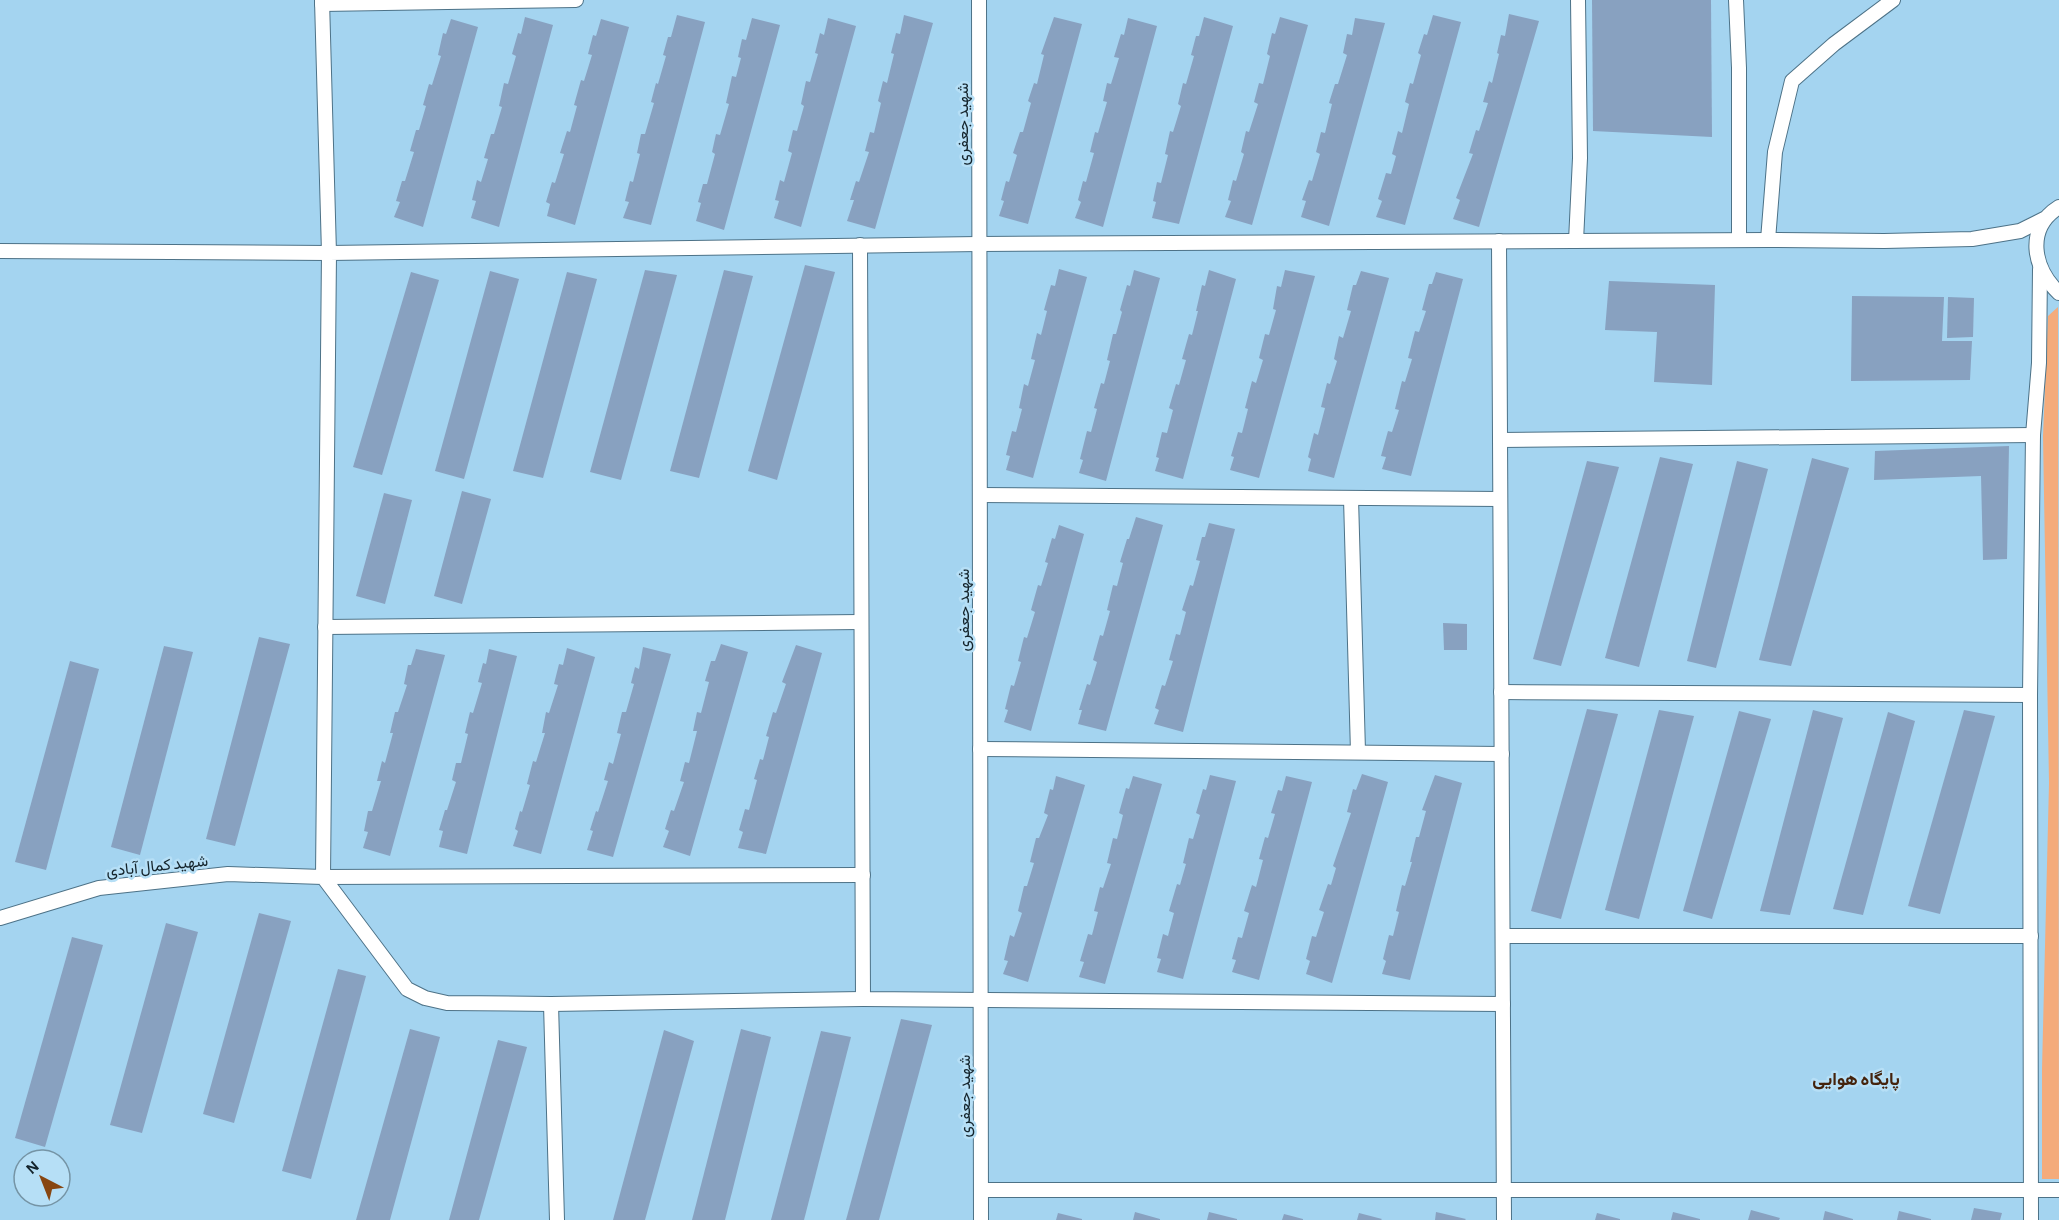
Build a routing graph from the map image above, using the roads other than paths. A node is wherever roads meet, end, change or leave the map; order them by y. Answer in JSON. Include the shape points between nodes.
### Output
{"nodes":[{"id":1,"x":576,"y":0,"type":"edge"},
{"id":2,"x":979,"y":0,"type":"edge"},
{"id":3,"x":1578,"y":0,"type":"edge"},
{"id":4,"x":1736,"y":0,"type":"edge"},
{"id":5,"x":1893,"y":0,"type":"edge"},
{"id":6,"x":322,"y":2,"type":"edge"},
{"id":7,"x":2059,"y":207,"type":"edge"},
{"id":8,"x":2044,"y":219,"type":"junction"},
{"id":9,"x":1739,"y":240,"type":"junction"},
{"id":10,"x":1768,"y":240,"type":"junction"},
{"id":11,"x":1499,"y":242,"type":"junction"},
{"id":12,"x":1576,"y":242,"type":"junction"},
{"id":13,"x":979,"y":244,"type":"junction"},
{"id":14,"x":860,"y":245,"type":"junction"},
{"id":15,"x":0,"y":250,"type":"edge"},
{"id":16,"x":329,"y":253,"type":"junction"},
{"id":17,"x":2040,"y":269,"type":"junction"},
{"id":18,"x":2059,"y":293,"type":"edge"},
{"id":19,"x":2033,"y":435,"type":"junction"},
{"id":20,"x":1500,"y":440,"type":"junction"},
{"id":21,"x":980,"y":495,"type":"junction"},
{"id":22,"x":1351,"y":498,"type":"junction"},
{"id":23,"x":1500,"y":499,"type":"junction"},
{"id":24,"x":861,"y":622,"type":"junction"},
{"id":25,"x":325,"y":627,"type":"junction"},
{"id":26,"x":1501,"y":692,"type":"junction"},
{"id":27,"x":2030,"y":695,"type":"junction"},
{"id":28,"x":980,"y":749,"type":"junction"},
{"id":29,"x":1358,"y":753,"type":"junction"},
{"id":30,"x":1502,"y":754,"type":"junction"},
{"id":31,"x":863,"y":875,"type":"junction"},
{"id":32,"x":323,"y":877,"type":"junction"},
{"id":33,"x":0,"y":918,"type":"edge"},
{"id":34,"x":1503,"y":936,"type":"junction"},
{"id":35,"x":2031,"y":936,"type":"junction"},
{"id":36,"x":863,"y":999,"type":"junction"},
{"id":37,"x":980,"y":1000,"type":"junction"},
{"id":38,"x":551,"y":1004,"type":"junction"},
{"id":39,"x":1503,"y":1004,"type":"junction"},
{"id":40,"x":1504,"y":1188,"type":"junction"},
{"id":41,"x":981,"y":1190,"type":"junction"},
{"id":42,"x":2031,"y":1190,"type":"junction"},
{"id":43,"x":2059,"y":1190,"type":"edge"},
{"id":44,"x":557,"y":1220,"type":"edge"},
{"id":45,"x":981,"y":1220,"type":"edge"},
{"id":46,"x":1504,"y":1220,"type":"edge"},
{"id":47,"x":2031,"y":1220,"type":"edge"}],
"edges":[{"from":1,"to":6,"type":"street"},
{"from":2,"to":13,"type":"street","name":"شهید جعفری"},
{"from":3,"to":12,"type":"street","via":[[1580,158]]},
{"from":4,"to":9,"type":"street"},
{"from":5,"to":10,"type":"street","via":[[1792,81],[1775,152]]},
{"from":6,"to":16,"type":"street"},
{"from":7,"to":8,"type":"street"},
{"from":8,"to":10,"type":"street","via":[[2020,231],[1972,239]]},
{"from":8,"to":17,"type":"street","via":[[2038,232]]},
{"from":9,"to":10,"type":"street"},
{"from":9,"to":12,"type":"street"},
{"from":11,"to":12,"type":"street"},
{"from":11,"to":13,"type":"street"},
{"from":11,"to":20,"type":"street"},
{"from":13,"to":14,"type":"street"},
{"from":13,"to":21,"type":"street","name":"شهید جعفری"},
{"from":14,"to":16,"type":"street"},
{"from":14,"to":24,"type":"street"},
{"from":15,"to":16,"type":"street"},
{"from":16,"to":25,"type":"street"},
{"from":17,"to":18,"type":"street"},
{"from":17,"to":19,"type":"street"},
{"from":19,"to":20,"type":"street"},
{"from":19,"to":27,"type":"street"},
{"from":20,"to":23,"type":"street"},
{"from":21,"to":22,"type":"street"},
{"from":21,"to":28,"type":"street","name":"شهید جعفری"},
{"from":22,"to":23,"type":"street"},
{"from":22,"to":29,"type":"street"},
{"from":23,"to":26,"type":"street"},
{"from":24,"to":25,"type":"street"},
{"from":24,"to":31,"type":"street"},
{"from":25,"to":32,"type":"street"},
{"from":26,"to":27,"type":"street"},
{"from":26,"to":30,"type":"street"},
{"from":27,"to":35,"type":"street"},
{"from":28,"to":29,"type":"street"},
{"from":28,"to":37,"type":"street","name":"شهید جعفری"},
{"from":29,"to":30,"type":"street"},
{"from":30,"to":34,"type":"street"},
{"from":31,"to":32,"type":"street","name":"شهید کمال آبادی"},
{"from":31,"to":36,"type":"street"},
{"from":32,"to":33,"type":"street","name":"شهید کمال آبادی","via":[[228,874],[99,888]]},
{"from":32,"to":38,"type":"street","via":[[407,989],[447,1003]]},
{"from":34,"to":35,"type":"street"},
{"from":34,"to":39,"type":"street"},
{"from":35,"to":42,"type":"street"},
{"from":36,"to":37,"type":"street"},
{"from":36,"to":38,"type":"street"},
{"from":37,"to":39,"type":"street"},
{"from":37,"to":41,"type":"street","name":"شهید جعفری"},
{"from":38,"to":44,"type":"street"},
{"from":39,"to":40,"type":"street"},
{"from":40,"to":41,"type":"street"},
{"from":40,"to":42,"type":"street"},
{"from":40,"to":46,"type":"street"},
{"from":41,"to":45,"type":"street","name":"شهید جعفری"},
{"from":42,"to":43,"type":"street"},
{"from":42,"to":47,"type":"street"}]}
